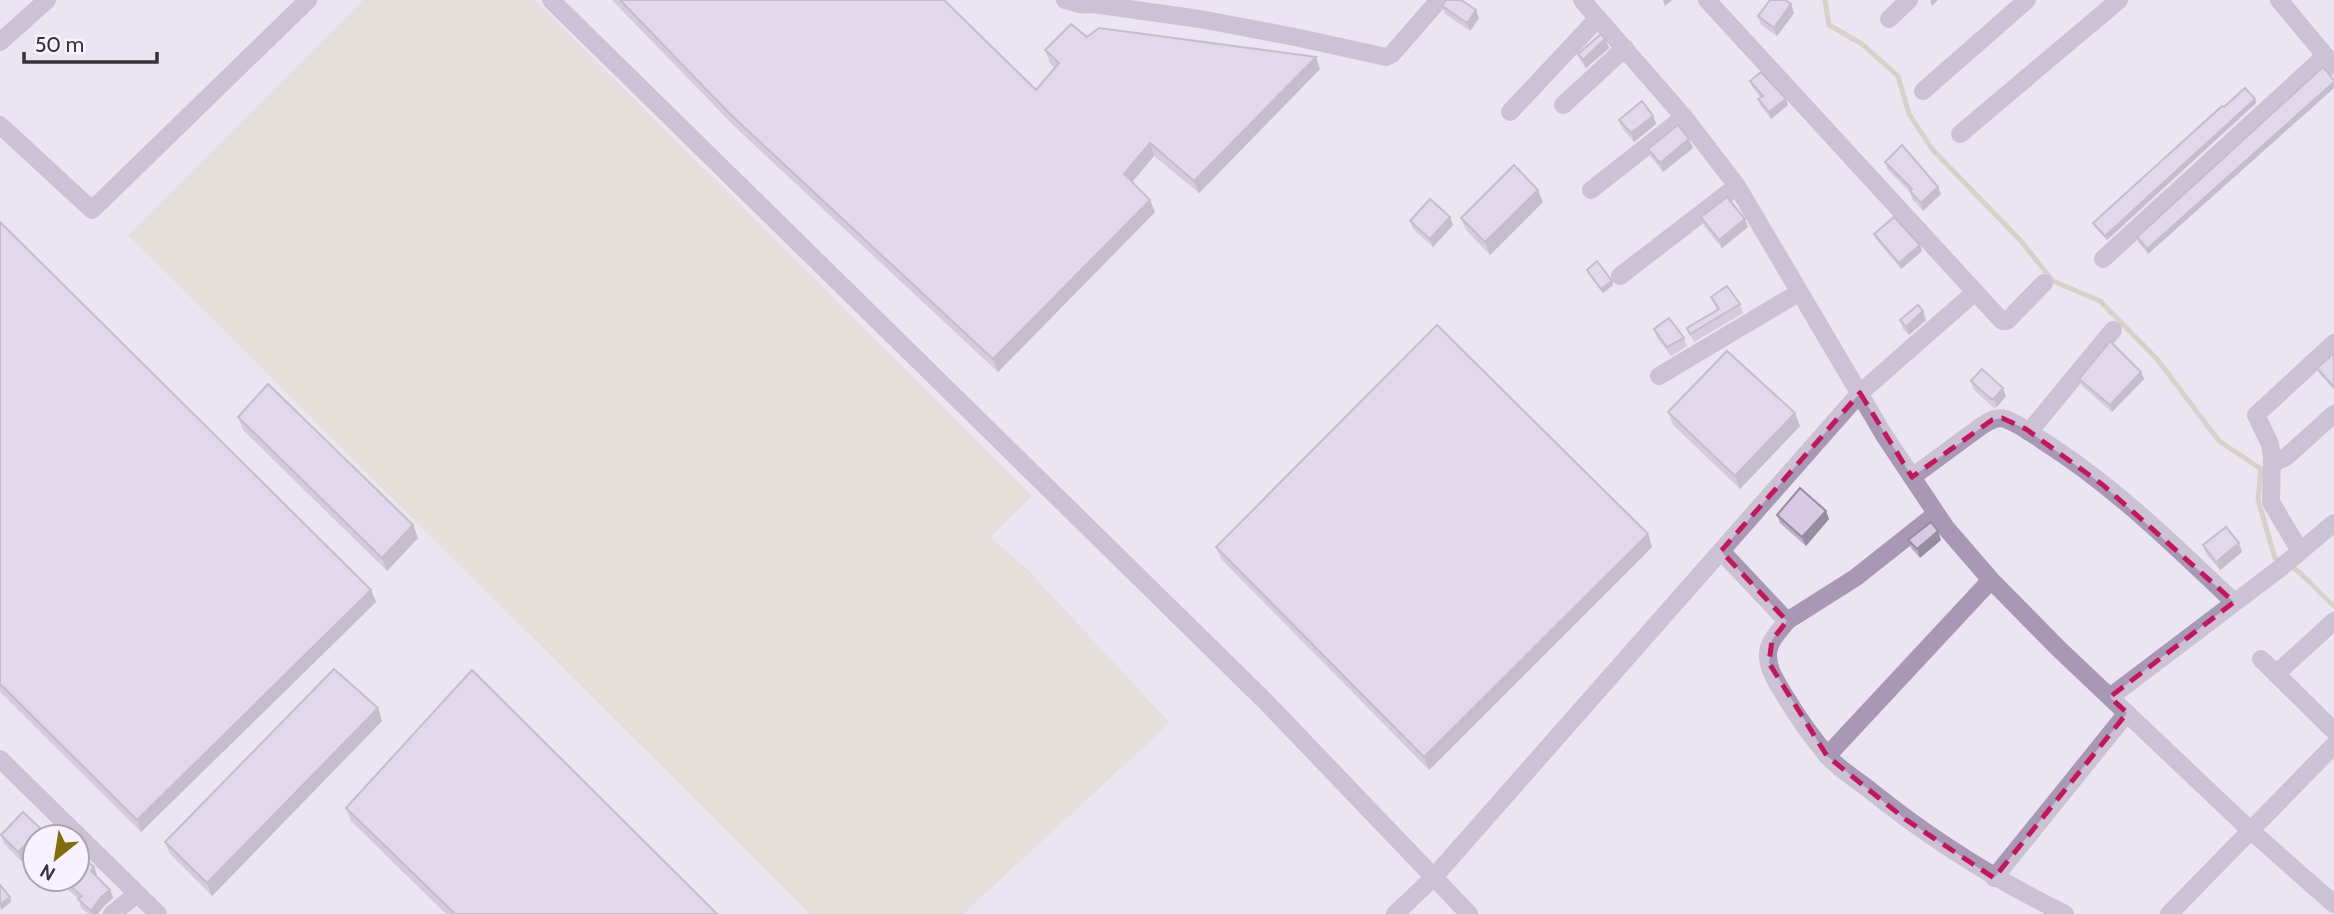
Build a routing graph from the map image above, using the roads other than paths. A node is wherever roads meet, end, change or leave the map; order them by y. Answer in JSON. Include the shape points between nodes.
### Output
{"nodes":[{"id":1,"x":47,"y":0,"type":"edge"},
{"id":2,"x":309,"y":0,"type":"edge"},
{"id":3,"x":551,"y":0,"type":"edge"},
{"id":4,"x":1065,"y":0,"type":"edge"},
{"id":5,"x":1439,"y":0,"type":"edge"},
{"id":6,"x":1582,"y":0,"type":"edge"},
{"id":7,"x":1707,"y":0,"type":"edge"},
{"id":8,"x":1909,"y":0,"type":"edge"},
{"id":9,"x":2027,"y":0,"type":"edge"},
{"id":10,"x":2119,"y":0,"type":"edge"},
{"id":11,"x":2279,"y":0,"type":"edge"},
{"id":12,"x":1095,"y":2,"type":"edge"},
{"id":13,"x":1598,"y":18,"type":"junction"},
{"id":14,"x":1889,"y":19,"type":"dead end"},
{"id":15,"x":0,"y":42,"type":"edge"},
{"id":16,"x":1625,"y":48,"type":"junction"},
{"id":17,"x":2330,"y":61,"type":"edge"},
{"id":18,"x":1923,"y":91,"type":"dead end"},
{"id":19,"x":1563,"y":105,"type":"dead end"},
{"id":20,"x":1510,"y":112,"type":"dead end"},
{"id":21,"x":1684,"y":117,"type":"junction"},
{"id":22,"x":0,"y":125,"type":"edge"},
{"id":23,"x":1960,"y":134,"type":"dead end"},
{"id":24,"x":1737,"y":186,"type":"junction"},
{"id":25,"x":1591,"y":190,"type":"dead end"},
{"id":26,"x":2103,"y":259,"type":"dead end"},
{"id":27,"x":1620,"y":276,"type":"dead end"},
{"id":28,"x":2044,"y":283,"type":"dead end"},
{"id":29,"x":1975,"y":292,"type":"junction"},
{"id":30,"x":1798,"y":293,"type":"junction"},
{"id":31,"x":2113,"y":330,"type":"dead end"},
{"id":32,"x":2334,"y":343,"type":"edge"},
{"id":33,"x":1659,"y":376,"type":"dead end"},
{"id":34,"x":1860,"y":393,"type":"junction"},
{"id":35,"x":2334,"y":414,"type":"edge"},
{"id":36,"x":2029,"y":432,"type":"junction"},
{"id":37,"x":2273,"y":463,"type":"junction"},
{"id":38,"x":1912,"y":477,"type":"junction"},
{"id":39,"x":1936,"y":514,"type":"junction"},
{"id":40,"x":2334,"y":523,"type":"edge"},
{"id":41,"x":1721,"y":551,"type":"junction"},
{"id":42,"x":2297,"y":554,"type":"junction"},
{"id":43,"x":1991,"y":580,"type":"junction"},
{"id":44,"x":2234,"y":602,"type":"junction"},
{"id":45,"x":1787,"y":621,"type":"junction"},
{"id":46,"x":2334,"y":621,"type":"edge"},
{"id":47,"x":2261,"y":659,"type":"dead end"},
{"id":48,"x":2276,"y":674,"type":"junction"},
{"id":49,"x":2110,"y":697,"type":"junction"},
{"id":50,"x":2127,"y":713,"type":"junction"},
{"id":51,"x":2334,"y":731,"type":"edge"},
{"id":52,"x":2334,"y":745,"type":"edge"},
{"id":53,"x":1827,"y":756,"type":"junction"},
{"id":54,"x":1,"y":763,"type":"edge"},
{"id":55,"x":2249,"y":830,"type":"junction"},
{"id":56,"x":1433,"y":878,"type":"junction"},
{"id":57,"x":1994,"y":878,"type":"junction"},
{"id":58,"x":137,"y":894,"type":"junction"},
{"id":59,"x":2330,"y":894,"type":"edge"},
{"id":60,"x":112,"y":914,"type":"edge"},
{"id":61,"x":158,"y":914,"type":"edge"},
{"id":62,"x":1395,"y":914,"type":"edge"},
{"id":63,"x":1469,"y":914,"type":"edge"},
{"id":64,"x":2065,"y":914,"type":"edge"},
{"id":65,"x":2169,"y":914,"type":"edge"}],
"edges":[{"from":1,"to":15,"type":"street"},
{"from":2,"to":22,"type":"street","via":[[97,208],[92,210]]},
{"from":3,"to":56,"type":"street","via":[[1265,701]]},
{"from":4,"to":12,"type":"street","via":[[1082,5]]},
{"from":5,"to":12,"type":"street","via":[[1386,57]]},
{"from":6,"to":13,"type":"street"},
{"from":7,"to":29,"type":"street"},
{"from":8,"to":14,"type":"street"},
{"from":9,"to":18,"type":"street"},
{"from":10,"to":23,"type":"street"},
{"from":11,"to":17,"type":"street"},
{"from":13,"to":16,"type":"street"},
{"from":13,"to":20,"type":"street"},
{"from":16,"to":19,"type":"street"},
{"from":16,"to":21,"type":"street"},
{"from":17,"to":26,"type":"street"},
{"from":21,"to":24,"type":"street"},
{"from":21,"to":25,"type":"street"},
{"from":24,"to":27,"type":"street"},
{"from":24,"to":30,"type":"street"},
{"from":28,"to":29,"type":"street","via":[[2005,323]]},
{"from":29,"to":34,"type":"street"},
{"from":30,"to":33,"type":"street"},
{"from":30,"to":34,"type":"street"},
{"from":31,"to":36,"type":"street"},
{"from":32,"to":37,"type":"street","via":[[2256,415],[2270,444]]},
{"from":34,"to":38,"type":"street"},
{"from":34,"to":41,"type":"street"},
{"from":35,"to":37,"type":"street"},
{"from":36,"to":38,"type":"street","via":[[2002,418],[1992,420]]},
{"from":36,"to":44,"type":"street","via":[[2103,485]]},
{"from":37,"to":42,"type":"street","via":[[2271,502]]},
{"from":38,"to":39,"type":"street"},
{"from":39,"to":43,"type":"street"},
{"from":39,"to":45,"type":"street","via":[[1855,578]]},
{"from":40,"to":42,"type":"street"},
{"from":41,"to":45,"type":"street"},
{"from":41,"to":56,"type":"street"},
{"from":42,"to":44,"type":"street"},
{"from":43,"to":49,"type":"street"},
{"from":43,"to":53,"type":"street"},
{"from":44,"to":49,"type":"street"},
{"from":45,"to":53,"type":"street","via":[[1772,640],[1769,663],[1791,705]]},
{"from":46,"to":48,"type":"street"},
{"from":47,"to":48,"type":"street"},
{"from":48,"to":51,"type":"street"},
{"from":49,"to":50,"type":"street"},
{"from":50,"to":55,"type":"street"},
{"from":50,"to":57,"type":"street"},
{"from":52,"to":55,"type":"street"},
{"from":53,"to":57,"type":"street","via":[[1905,818]]},
{"from":54,"to":58,"type":"street"},
{"from":55,"to":59,"type":"street"},
{"from":55,"to":65,"type":"street"},
{"from":56,"to":62,"type":"street"},
{"from":56,"to":63,"type":"street"},
{"from":57,"to":64,"type":"street"},
{"from":58,"to":60,"type":"street"},
{"from":58,"to":61,"type":"street"}]}
